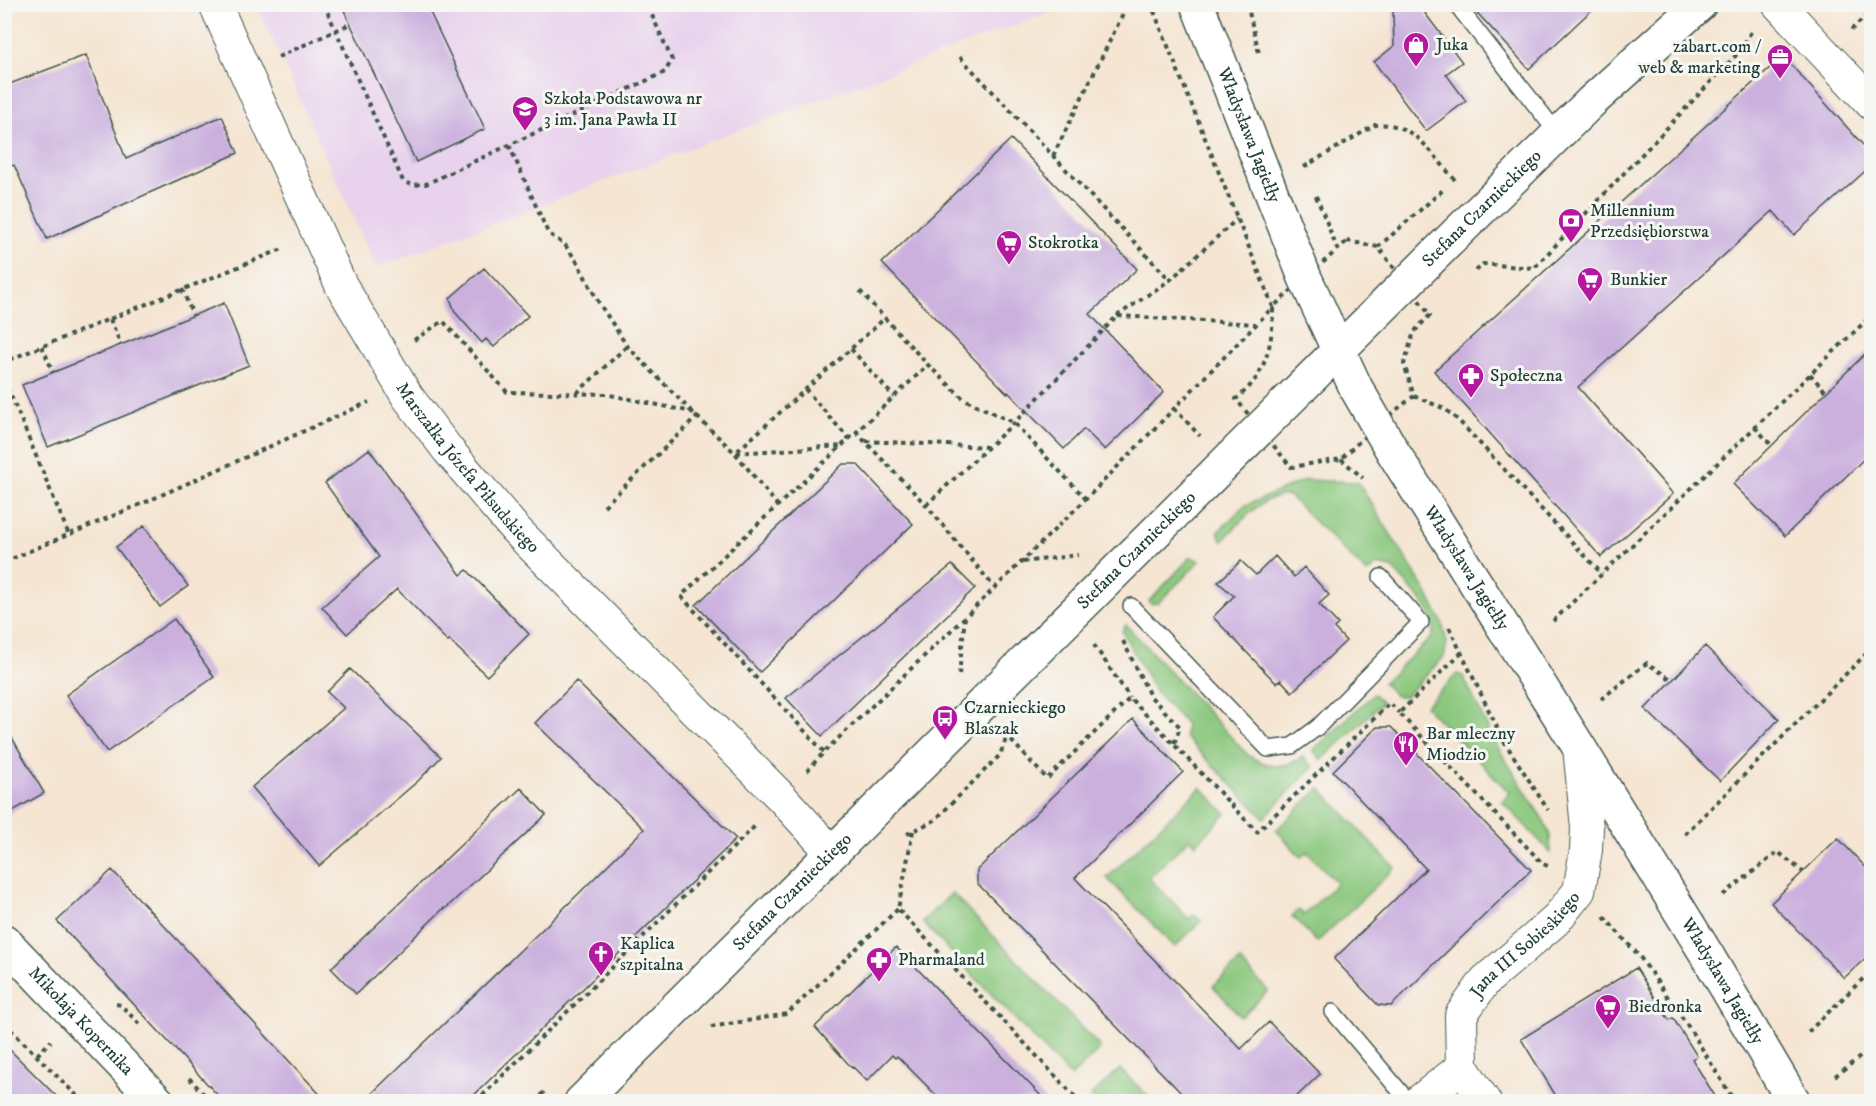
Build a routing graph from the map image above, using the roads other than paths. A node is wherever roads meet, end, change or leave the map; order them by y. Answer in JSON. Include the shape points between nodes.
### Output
{"nodes":[{"id":1,"x":215,"y":4,"type":"edge"},
{"id":2,"x":1197,"y":4,"type":"edge"},
{"id":3,"x":1456,"y":4,"type":"edge"},
{"id":4,"x":1700,"y":4,"type":"edge"},
{"id":5,"x":1767,"y":14,"type":"edge"},
{"id":6,"x":1872,"y":104,"type":"edge"},
{"id":7,"x":1558,"y":134,"type":"junction"},
{"id":8,"x":1338,"y":353,"type":"junction"},
{"id":9,"x":1381,"y":577,"type":"dead end"},
{"id":10,"x":1131,"y":606,"type":"dead end"},
{"id":11,"x":1579,"y":747,"type":"junction"},
{"id":12,"x":832,"y":853,"type":"junction"},
{"id":13,"x":4,"y":941,"type":"edge"},
{"id":14,"x":1333,"y":1012,"type":"dead end"},
{"id":15,"x":1462,"y":1067,"type":"junction"},
{"id":16,"x":158,"y":1101,"type":"edge"},
{"id":17,"x":581,"y":1101,"type":"edge"},
{"id":18,"x":1409,"y":1101,"type":"edge"},
{"id":19,"x":1418,"y":1101,"type":"edge"},
{"id":20,"x":1485,"y":1101,"type":"edge"},
{"id":21,"x":1794,"y":1101,"type":"edge"}],
"edges":[{"from":1,"to":12,"type":"street","name":"Marszałka Józefa Piłsudskiego","via":[[341,285],[406,396],[516,529]]},
{"from":2,"to":8,"type":"street","name":"Władysława Jagiełły","via":[[1296,258]]},
{"from":3,"to":7,"type":"lane"},
{"from":4,"to":7,"type":"street","name":"Stefana Czarnieckiego"},
{"from":5,"to":6,"type":"street"},
{"from":7,"to":8,"type":"street","name":"Stefana Czarnieckiego"},
{"from":8,"to":11,"type":"street","name":"Władysława Jagiełły","via":[[1393,452]]},
{"from":8,"to":12,"type":"street","name":"Stefana Czarnieckiego"},
{"from":9,"to":10,"type":"lane","via":[[1421,622],[1318,728],[1292,746],[1268,749]]},
{"from":11,"to":15,"type":"street","name":"Jana III Sobieskiego","via":[[1587,828],[1579,891],[1555,921],[1485,981],[1461,1015]]},
{"from":11,"to":21,"type":"street","name":"Władysława Jagiełły"},
{"from":12,"to":17,"type":"street","name":"Stefana Czarnieckiego"},
{"from":13,"to":16,"type":"street","name":"Mikołaja Kopernika"},
{"from":14,"to":18,"type":"lane"},
{"from":15,"to":19,"type":"street"},
{"from":15,"to":20,"type":"street"}]}
